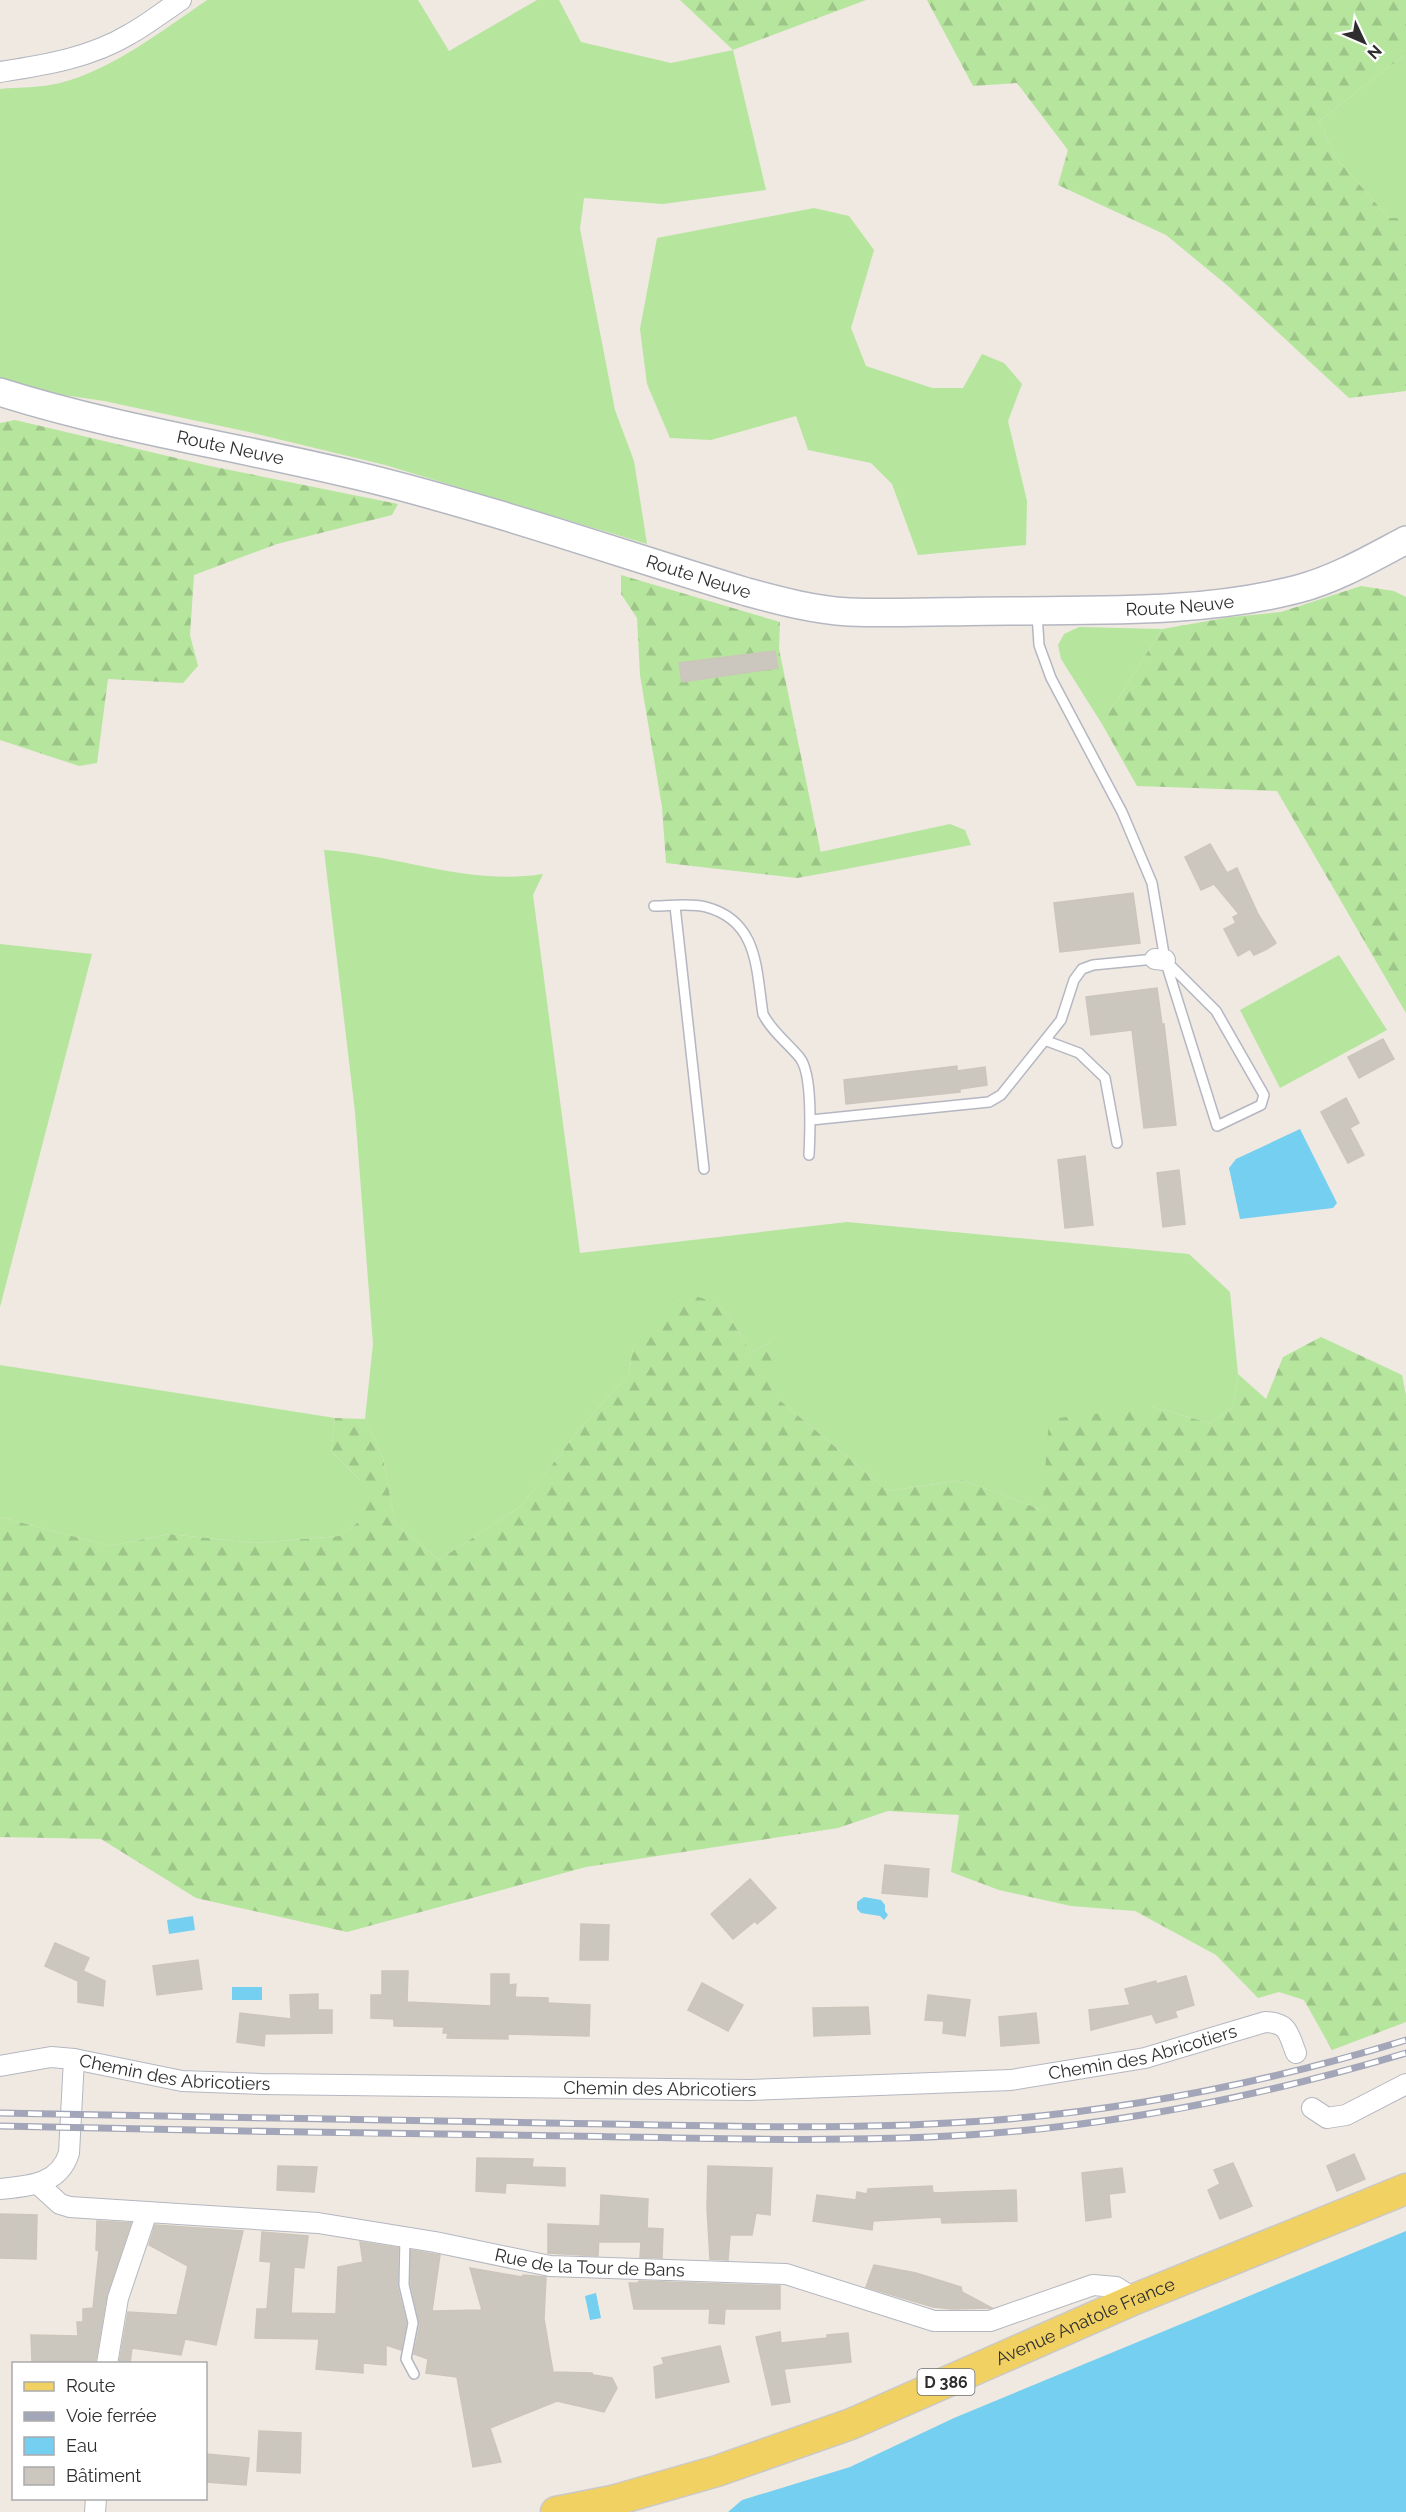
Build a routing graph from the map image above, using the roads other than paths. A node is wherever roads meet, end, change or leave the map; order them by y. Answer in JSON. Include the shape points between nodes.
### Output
{"nodes":[{"id":1,"x":181,"y":0,"type":"edge"},
{"id":2,"x":0,"y":72,"type":"edge"},
{"id":3,"x":5,"y":399,"type":"edge"},
{"id":4,"x":1406,"y":540,"type":"edge"},
{"id":5,"x":1037,"y":611,"type":"junction"},
{"id":6,"x":654,"y":906,"type":"dead end"},
{"id":7,"x":675,"y":906,"type":"junction"},
{"id":8,"x":1160,"y":959,"type":"junction"},
{"id":9,"x":1047,"y":1041,"type":"junction"},
{"id":10,"x":811,"y":1120,"type":"junction"},
{"id":11,"x":1117,"y":1143,"type":"dead end"},
{"id":12,"x":809,"y":1155,"type":"dead end"},
{"id":13,"x":704,"y":1169,"type":"dead end"},
{"id":14,"x":1296,"y":2053,"type":"dead end"},
{"id":15,"x":74,"y":2059,"type":"junction"},
{"id":16,"x":0,"y":2066,"type":"edge"},
{"id":17,"x":1406,"y":2084,"type":"edge"},
{"id":18,"x":1312,"y":2108,"type":"dead end"},
{"id":19,"x":38,"y":2184,"type":"junction"},
{"id":20,"x":0,"y":2189,"type":"edge"},
{"id":21,"x":1406,"y":2189,"type":"edge"},
{"id":22,"x":147,"y":2211,"type":"junction"},
{"id":23,"x":405,"y":2237,"type":"junction"},
{"id":24,"x":1135,"y":2299,"type":"junction"},
{"id":25,"x":107,"y":2362,"type":"edge"},
{"id":26,"x":414,"y":2374,"type":"dead end"},
{"id":27,"x":556,"y":2512,"type":"edge"}],
"edges":[{"from":1,"to":2,"type":"street","via":[[129,35],[94,51],[52,64]]},
{"from":3,"to":5,"type":"street","name":"Route Neuve","via":[[412,490],[790,604],[848,612]]},
{"from":4,"to":5,"type":"street","name":"Route Neuve","via":[[1300,589],[1245,600],[1192,606]]},
{"from":5,"to":8,"type":"lane","via":[[1047,668],[1122,812],[1152,883]]},
{"from":6,"to":7,"type":"lane"},
{"from":7,"to":10,"type":"lane","via":[[705,906],[745,931],[752,944],[763,1014],[805,1067]]},
{"from":7,"to":13,"type":"lane"},
{"from":8,"to":8,"type":"lane","via":[[1217,1126],[1261,1105],[1264,1095],[1216,1011]]},
{"from":8,"to":9,"type":"lane","via":[[1082,969],[1074,980],[1061,1020]]},
{"from":9,"to":10,"type":"lane","via":[[1001,1095],[989,1102]]},
{"from":9,"to":11,"type":"lane","via":[[1079,1053],[1105,1078]]},
{"from":10,"to":12,"type":"lane"},
{"from":14,"to":15,"type":"street","name":"Chemin des Abricotiers","via":[[1287,2029],[1279,2023],[1265,2022],[1145,2058],[1011,2080],[748,2090],[261,2085],[182,2081]]},
{"from":15,"to":16,"type":"street","name":"Chemin des Abricotiers","via":[[51,2057]]},
{"from":15,"to":19,"type":"street","via":[[69,2153],[57,2174]]},
{"from":17,"to":18,"type":"street","via":[[1346,2115],[1327,2118]]},
{"from":19,"to":20,"type":"street"},
{"from":19,"to":22,"type":"street","name":"Rue de la Tour de Bans","via":[[60,2204],[70,2207]]},
{"from":21,"to":24,"type":"main road","name":"Avenue Anatole France","number":"D 386"},
{"from":22,"to":23,"type":"street","name":"Rue de la Tour de Bans","via":[[318,2223]]},
{"from":22,"to":25,"type":"street","via":[[118,2298]]},
{"from":23,"to":24,"type":"street","name":"Rue de la Tour de Bans","via":[[550,2266],[786,2274],[934,2321],[990,2321],[1093,2285],[1116,2287]]},
{"from":23,"to":26,"type":"lane","via":[[404,2285],[413,2323],[406,2359]]},
{"from":24,"to":27,"type":"main road","name":"Avenue Anatole France","number":"D 386","via":[[851,2424],[662,2487]]}]}
